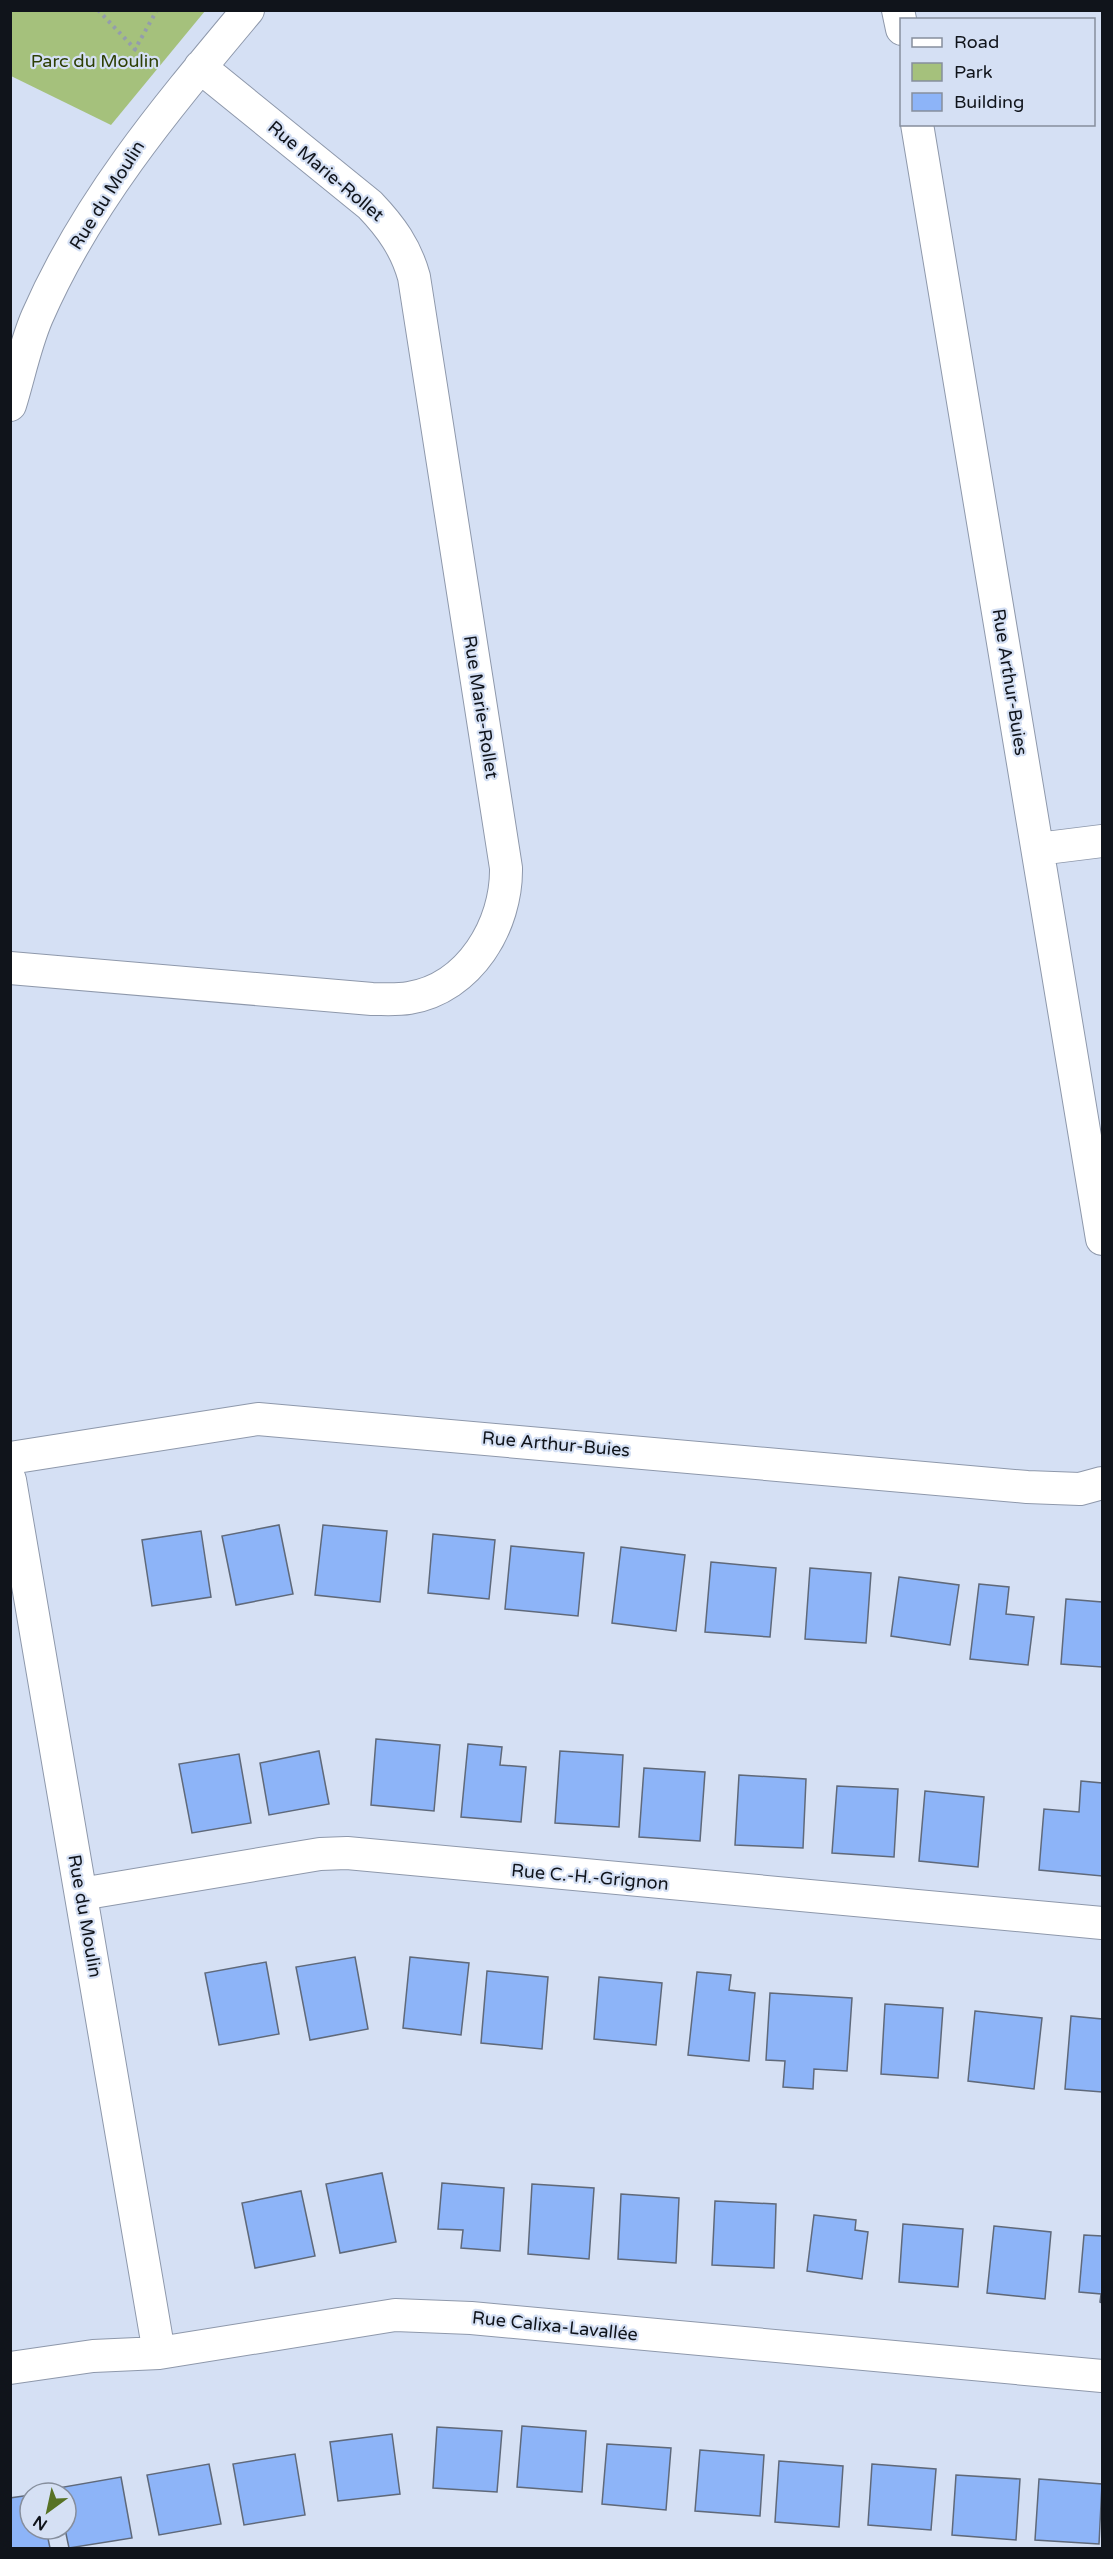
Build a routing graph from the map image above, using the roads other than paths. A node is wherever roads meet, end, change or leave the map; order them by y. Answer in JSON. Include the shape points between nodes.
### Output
{"nodes":[{"id":1,"x":248,"y":10,"type":"edge"},
{"id":2,"x":200,"y":67,"type":"junction"},
{"id":3,"x":917,"y":126,"type":"edge"},
{"id":4,"x":23,"y":313,"type":"edge"},
{"id":5,"x":10,"y":405,"type":"edge"},
{"id":6,"x":1102,"y":841,"type":"edge"},
{"id":7,"x":1038,"y":849,"type":"junction"},
{"id":8,"x":10,"y":968,"type":"edge"},
{"id":9,"x":1102,"y":1239,"type":"edge"},
{"id":10,"x":10,"y":1458,"type":"edge"},
{"id":11,"x":10,"y":1480,"type":"edge"},
{"id":12,"x":1102,"y":1483,"type":"edge"},
{"id":13,"x":81,"y":1894,"type":"junction"},
{"id":14,"x":1102,"y":1923,"type":"edge"},
{"id":15,"x":159,"y":2353,"type":"junction"},
{"id":16,"x":10,"y":2368,"type":"edge"},
{"id":17,"x":1102,"y":2376,"type":"edge"}],
"edges":[{"from":1,"to":2,"type":"street","name":"Rue du Moulin"},
{"from":2,"to":4,"type":"street","name":"Rue du Moulin","via":[[134,149]]},
{"from":2,"to":8,"type":"street","name":"Rue Marie-Rollet","via":[[370,205],[386,222],[409,260],[506,868],[504,900],[493,932],[470,963],[445,982],[410,998],[372,999]]},
{"from":3,"to":7,"type":"street","name":"Rue Arthur-Buies"},
{"from":4,"to":5,"type":"street","name":"Rue du Moulin"},
{"from":6,"to":7,"type":"street"},
{"from":7,"to":9,"type":"street","name":"Rue Arthur-Buies"},
{"from":10,"to":12,"type":"street","name":"Rue Arthur-Buies","via":[[258,1419],[1027,1487],[1080,1489]]},
{"from":11,"to":13,"type":"street","name":"Rue du Moulin"},
{"from":13,"to":14,"type":"street","name":"Rue C.-H.-Grignon","via":[[320,1854],[347,1853]]},
{"from":13,"to":15,"type":"street","name":"Rue du Moulin"},
{"from":15,"to":16,"type":"street","name":"Rue Calixa-Lavallée","via":[[93,2356]]},
{"from":15,"to":17,"type":"street","name":"Rue Calixa-Lavallée","via":[[395,2315],[424,2315]]}]}
